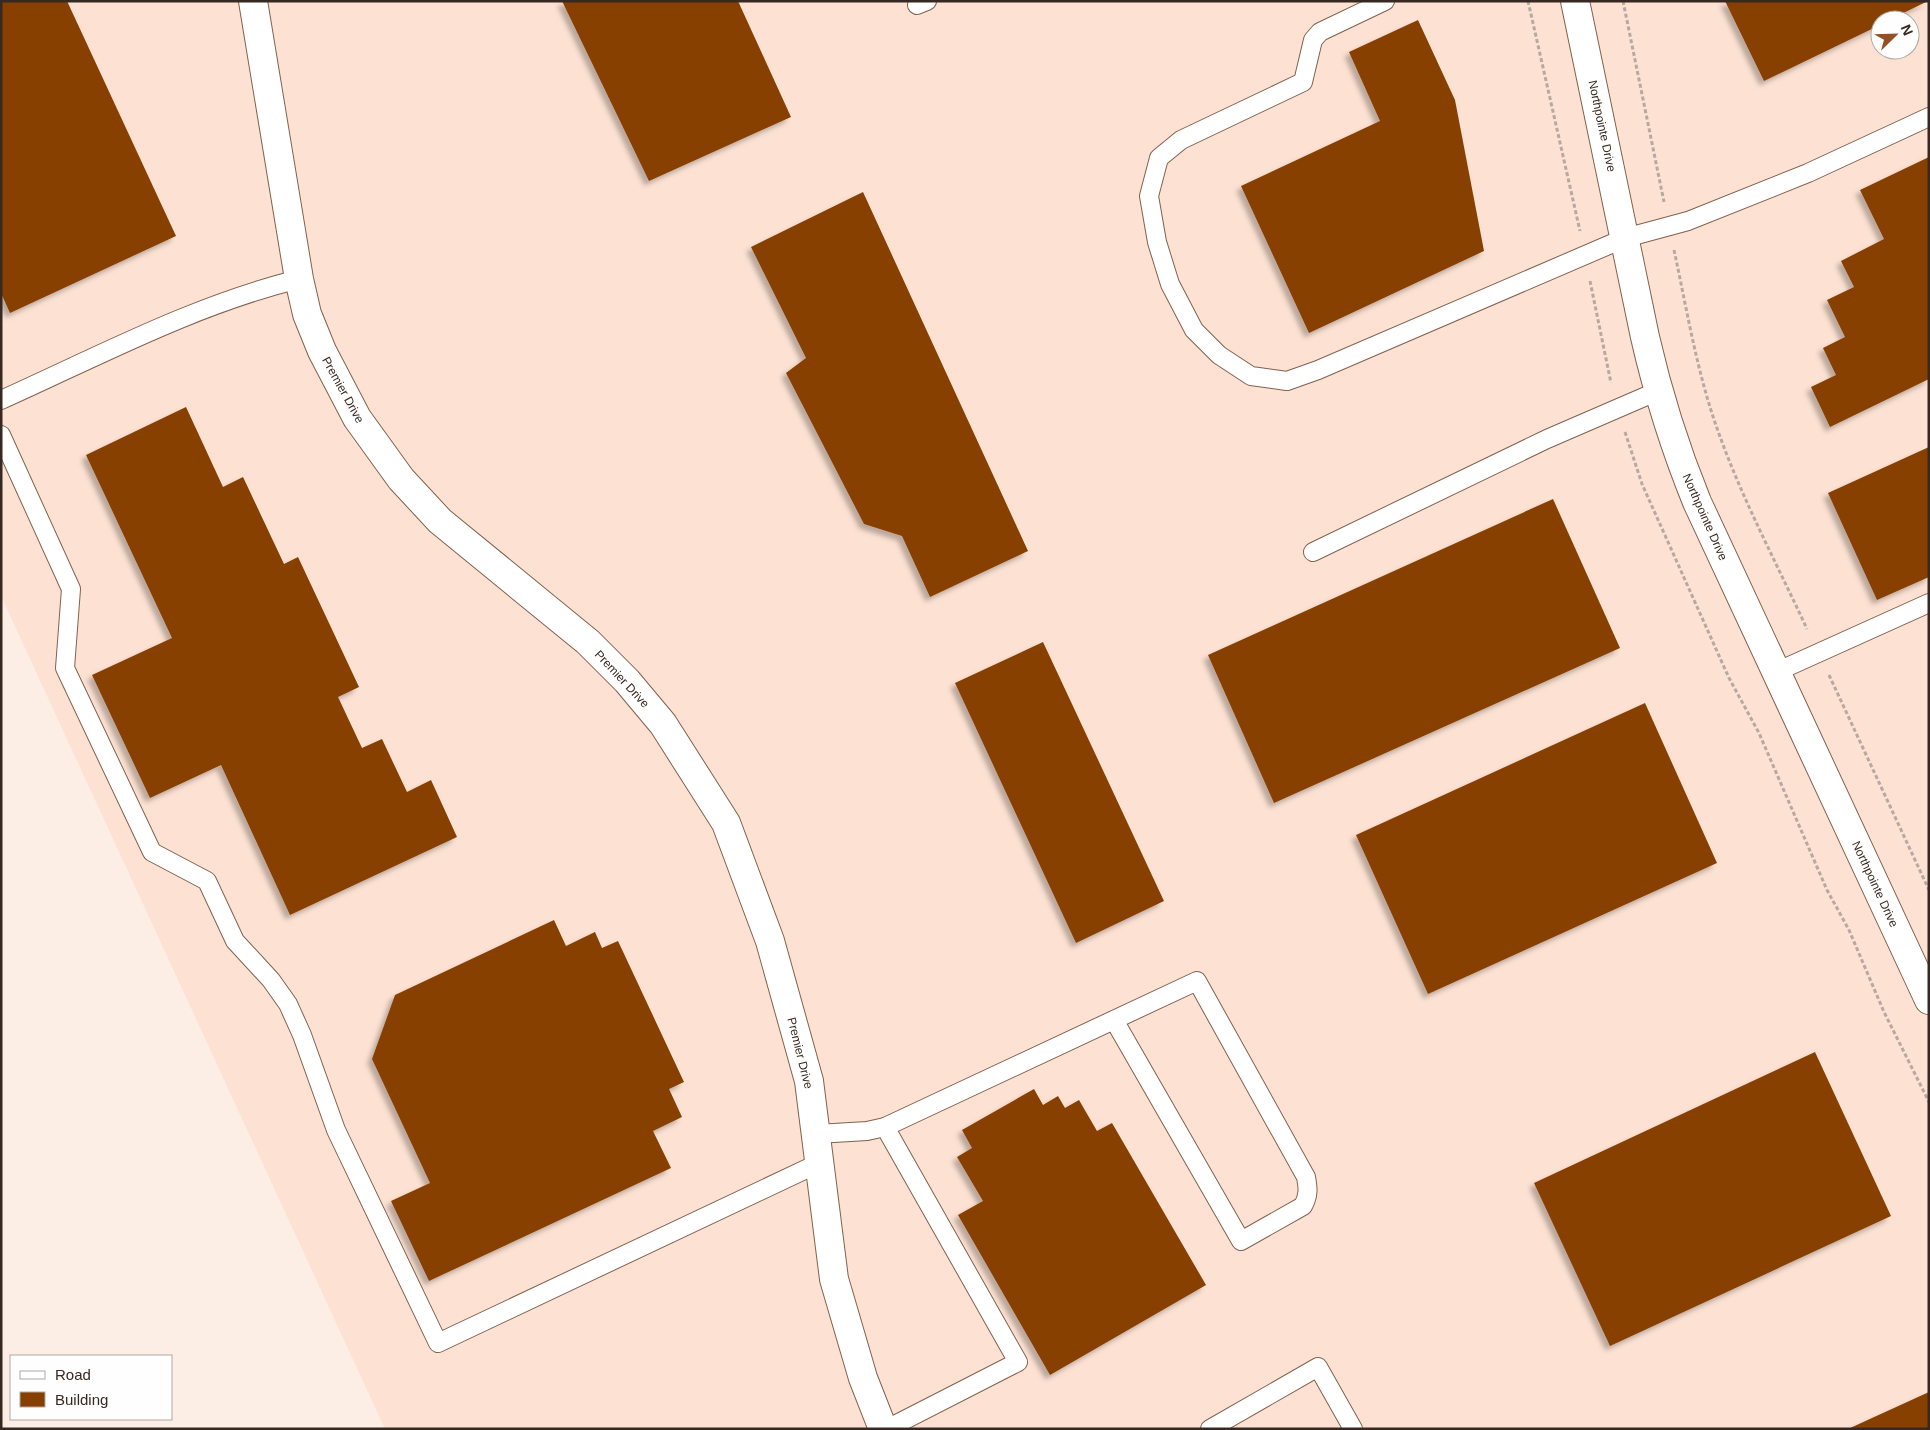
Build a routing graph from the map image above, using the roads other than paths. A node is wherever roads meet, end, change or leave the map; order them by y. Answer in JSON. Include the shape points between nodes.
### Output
{"nodes":[{"id":1,"x":253,"y":1,"type":"edge"},
{"id":2,"x":1385,"y":1,"type":"edge"},
{"id":3,"x":1575,"y":1,"type":"edge"},
{"id":4,"x":1929,"y":117,"type":"edge"},
{"id":5,"x":1625,"y":238,"type":"junction"},
{"id":6,"x":299,"y":279,"type":"junction"},
{"id":7,"x":1658,"y":391,"type":"junction"},
{"id":8,"x":1,"y":400,"type":"edge"},
{"id":9,"x":1,"y":435,"type":"edge"},
{"id":10,"x":1313,"y":552,"type":"dead end"},
{"id":11,"x":1929,"y":603,"type":"edge"},
{"id":12,"x":1776,"y":672,"type":"junction"},
{"id":13,"x":1929,"y":1000,"type":"edge"},
{"id":14,"x":1114,"y":1020,"type":"junction"},
{"id":15,"x":885,"y":1127,"type":"junction"},
{"id":16,"x":817,"y":1134,"type":"junction"},
{"id":17,"x":819,"y":1163,"type":"junction"},
{"id":18,"x":885,"y":1429,"type":"edge"},
{"id":19,"x":1210,"y":1429,"type":"edge"},
{"id":20,"x":1353,"y":1429,"type":"edge"}],
"edges":[{"from":1,"to":6,"type":"street","name":"Premier Drive"},
{"from":2,"to":5,"type":"lane","via":[[1320,32],[1313,40],[1303,82],[1181,140],[1159,158],[1149,196],[1157,242],[1170,284],[1194,330],[1219,355],[1251,376],[1288,382]]},
{"from":3,"to":5,"type":"street","name":"Northpointe Drive"},
{"from":4,"to":5,"type":"lane","via":[[1808,173],[1669,226]]},
{"from":5,"to":7,"type":"street","name":"Northpointe Drive"},
{"from":6,"to":8,"type":"lane","via":[[254,290],[204,308]]},
{"from":6,"to":16,"type":"street","name":"Premier Drive","via":[[307,314],[322,351],[357,418],[401,479],[440,521],[588,642],[621,675],[663,724],[703,784],[726,823],[770,941],[809,1081]]},
{"from":7,"to":10,"type":"lane","via":[[1547,439]]},
{"from":7,"to":12,"type":"street","name":"Northpointe Drive","via":[[1697,502]]},
{"from":9,"to":17,"type":"lane","via":[[71,589],[66,668],[152,852],[207,881],[235,941],[288,1004],[336,1130],[438,1343]]},
{"from":11,"to":12,"type":"lane"},
{"from":12,"to":13,"type":"street","name":"Northpointe Drive"},
{"from":14,"to":14,"type":"lane","via":[[1197,981],[1306,1177],[1307,1198],[1303,1206],[1241,1241]]},
{"from":14,"to":15,"type":"lane"},
{"from":15,"to":16,"type":"lane"},
{"from":15,"to":18,"type":"lane","via":[[1018,1362]]},
{"from":16,"to":17,"type":"street","name":"Premier Drive"},
{"from":17,"to":18,"type":"street","name":"Premier Drive","via":[[834,1278],[863,1378]]},
{"from":19,"to":20,"type":"lane","via":[[1318,1367]]}]}
